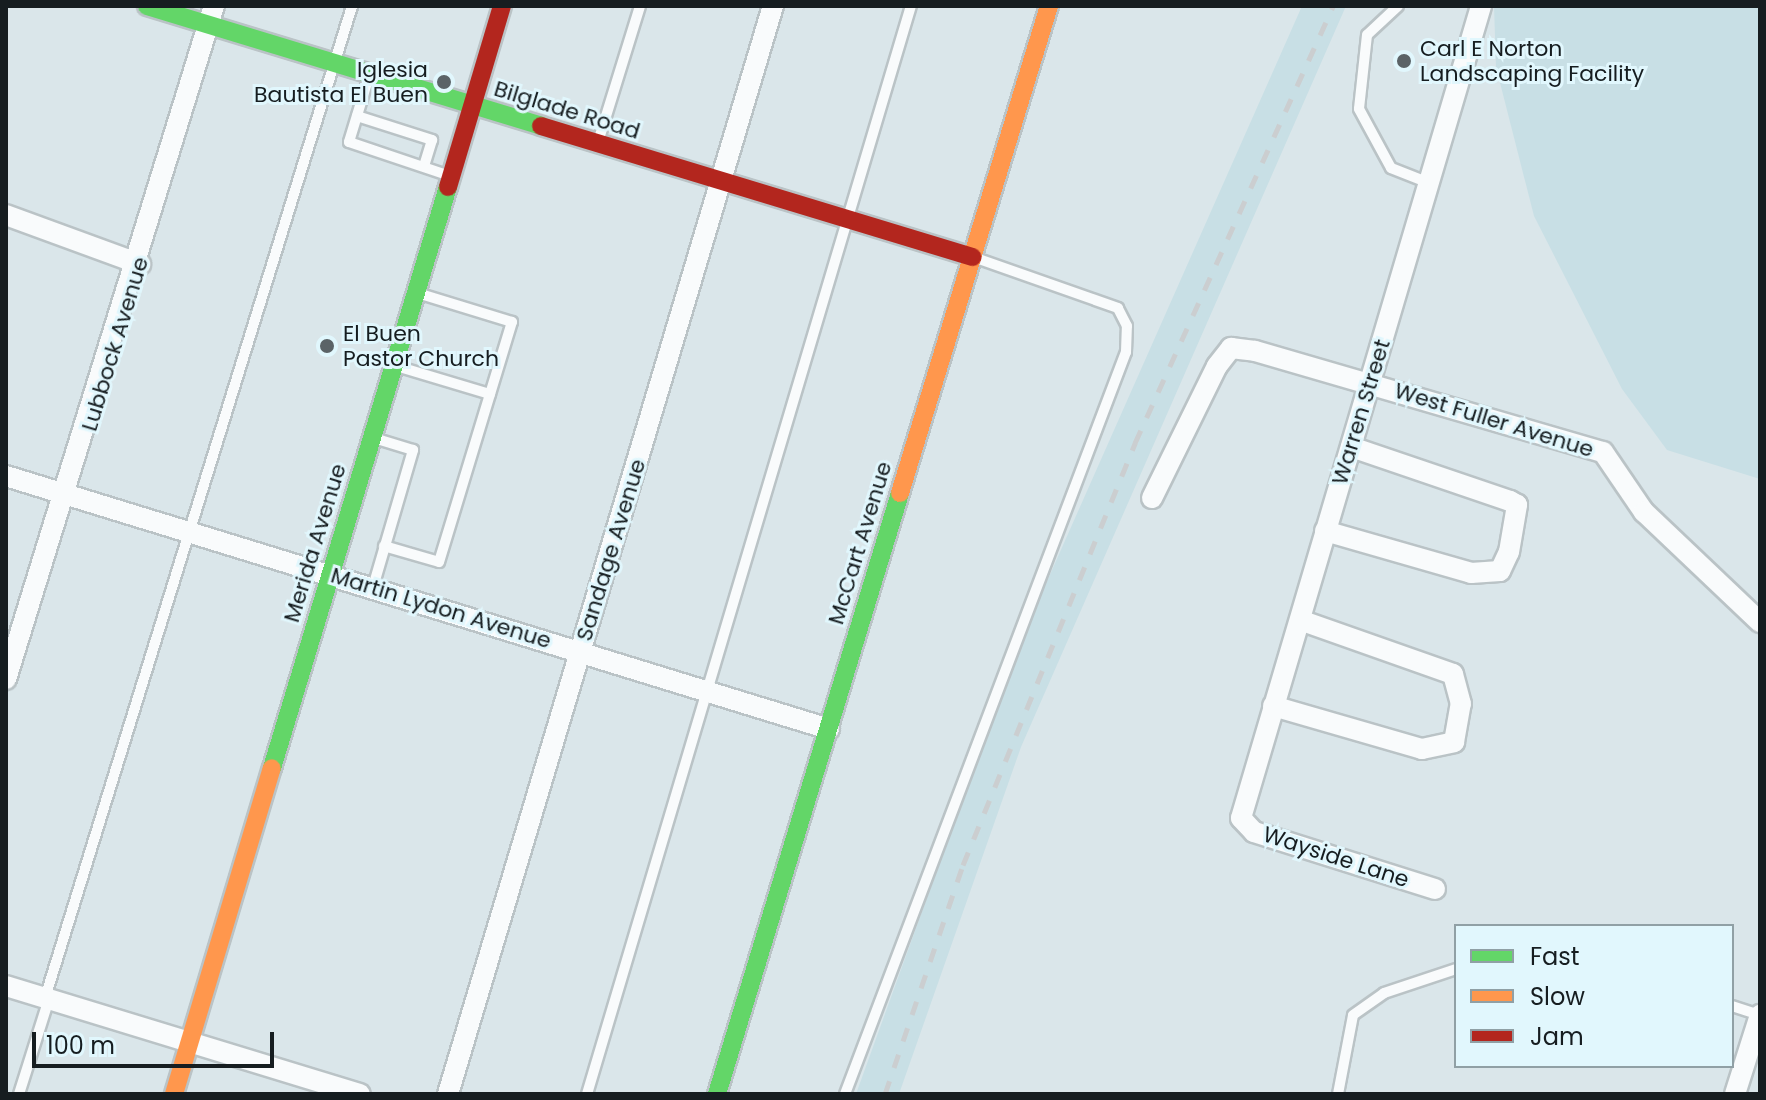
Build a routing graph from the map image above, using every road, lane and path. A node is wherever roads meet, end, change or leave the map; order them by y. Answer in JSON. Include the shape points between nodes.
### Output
{"nodes":[{"id":1,"x":147,"y":6,"type":"edge"},
{"id":2,"x":352,"y":6,"type":"edge"},
{"id":3,"x":502,"y":6,"type":"edge"},
{"id":4,"x":640,"y":6,"type":"edge"},
{"id":5,"x":773,"y":6,"type":"edge"},
{"id":6,"x":911,"y":6,"type":"edge"},
{"id":7,"x":1049,"y":6,"type":"edge"},
{"id":8,"x":1398,"y":6,"type":"edge"},
{"id":9,"x":1481,"y":6,"type":"edge"},
{"id":10,"x":211,"y":15,"type":"edge"},
{"id":11,"x":332,"y":62,"type":"junction"},
{"id":12,"x":369,"y":74,"type":"junction"},
{"id":13,"x":472,"y":105,"type":"junction"},
{"id":14,"x":357,"y":116,"type":"junction"},
{"id":15,"x":597,"y":144,"type":"junction"},
{"id":16,"x":424,"y":166,"type":"junction"},
{"id":17,"x":450,"y":177,"type":"junction"},
{"id":18,"x":720,"y":183,"type":"junction"},
{"id":19,"x":1429,"y":183,"type":"junction"},
{"id":20,"x":6,"y":215,"type":"edge"},
{"id":21,"x":847,"y":220,"type":"junction"},
{"id":22,"x":973,"y":257,"type":"junction"},
{"id":23,"x":140,"y":264,"type":"junction"},
{"id":24,"x":415,"y":292,"type":"junction"},
{"id":25,"x":394,"y":365,"type":"junction"},
{"id":26,"x":1370,"y":383,"type":"junction"},
{"id":27,"x":490,"y":394,"type":"junction"},
{"id":28,"x":372,"y":437,"type":"junction"},
{"id":29,"x":1351,"y":447,"type":"junction"},
{"id":30,"x":6,"y":476,"type":"edge"},
{"id":31,"x":68,"y":495,"type":"junction"},
{"id":32,"x":1152,"y":498,"type":"dead end"},
{"id":33,"x":1325,"y":531,"type":"junction"},
{"id":34,"x":191,"y":532,"type":"junction"},
{"id":35,"x":384,"y":546,"type":"junction"},
{"id":36,"x":330,"y":575,"type":"junction"},
{"id":37,"x":373,"y":587,"type":"junction"},
{"id":38,"x":1300,"y":620,"type":"junction"},
{"id":39,"x":1760,"y":622,"type":"edge"},
{"id":40,"x":581,"y":650,"type":"junction"},
{"id":41,"x":6,"y":679,"type":"edge"},
{"id":42,"x":705,"y":690,"type":"junction"},
{"id":43,"x":1273,"y":706,"type":"junction"},
{"id":44,"x":829,"y":729,"type":"junction"},
{"id":45,"x":1241,"y":818,"type":"joint"},
{"id":46,"x":1435,"y":889,"type":"dead end"},
{"id":47,"x":1454,"y":970,"type":"edge"},
{"id":48,"x":6,"y":986,"type":"edge"},
{"id":49,"x":47,"y":999,"type":"junction"},
{"id":50,"x":1734,"y":1007,"type":"edge"},
{"id":51,"x":1760,"y":1015,"type":"edge"},
{"id":52,"x":189,"y":1042,"type":"junction"},
{"id":53,"x":311,"y":1087,"type":"edge"},
{"id":54,"x":19,"y":1094,"type":"edge"},
{"id":55,"x":174,"y":1094,"type":"edge"},
{"id":56,"x":360,"y":1094,"type":"edge"},
{"id":57,"x":448,"y":1094,"type":"edge"},
{"id":58,"x":587,"y":1094,"type":"edge"},
{"id":59,"x":717,"y":1094,"type":"edge"},
{"id":60,"x":845,"y":1094,"type":"edge"},
{"id":61,"x":1338,"y":1094,"type":"edge"},
{"id":62,"x":1735,"y":1094,"type":"edge"}],
"edges":[{"from":1,"to":10,"type":"street","name":"Bilglade Road"},
{"from":2,"to":11,"type":"lane"},
{"from":3,"to":13,"type":"street","name":"Merida Avenue"},
{"from":4,"to":15,"type":"lane"},
{"from":5,"to":18,"type":"street","name":"Sandage Avenue"},
{"from":6,"to":21,"type":"lane"},
{"from":7,"to":22,"type":"street","name":"McCart Avenue"},
{"from":8,"to":19,"type":"lane","via":[[1367,35],[1359,109],[1391,168]]},
{"from":9,"to":19,"type":"street","name":"Warren Street"},
{"from":10,"to":11,"type":"street","name":"Bilglade Road"},
{"from":10,"to":23,"type":"street","name":"Lubbock Avenue"},
{"from":11,"to":12,"type":"street","name":"Bilglade Road"},
{"from":11,"to":34,"type":"lane"},
{"from":12,"to":13,"type":"street","name":"Bilglade Road"},
{"from":12,"to":14,"type":"lane"},
{"from":13,"to":15,"type":"street","name":"Bilglade Road"},
{"from":13,"to":17,"type":"street","name":"Merida Avenue"},
{"from":14,"to":16,"type":"lane","via":[[349,142]]},
{"from":14,"to":16,"type":"lane","via":[[432,140]]},
{"from":15,"to":18,"type":"street","name":"Bilglade Road"},
{"from":16,"to":17,"type":"lane"},
{"from":17,"to":24,"type":"street","name":"Merida Avenue"},
{"from":18,"to":21,"type":"street","name":"Bilglade Road"},
{"from":18,"to":40,"type":"street","name":"Sandage Avenue"},
{"from":19,"to":26,"type":"street","name":"Warren Street"},
{"from":20,"to":23,"type":"street"},
{"from":21,"to":22,"type":"street","name":"Bilglade Road"},
{"from":21,"to":42,"type":"lane"},
{"from":22,"to":44,"type":"street","name":"McCart Avenue"},
{"from":22,"to":60,"type":"lane","via":[[1118,308],[1127,326],[1126,352]]},
{"from":23,"to":31,"type":"street","name":"Lubbock Avenue"},
{"from":24,"to":25,"type":"street","name":"Merida Avenue"},
{"from":24,"to":27,"type":"lane","via":[[512,322]]},
{"from":25,"to":27,"type":"lane"},
{"from":25,"to":28,"type":"street","name":"Merida Avenue"},
{"from":26,"to":29,"type":"street","name":"Warren Street"},
{"from":26,"to":32,"type":"street","name":"West Fuller Avenue","via":[[1231,348]]},
{"from":26,"to":39,"type":"street","name":"West Fuller Avenue","via":[[1603,452],[1644,512]]},
{"from":27,"to":35,"type":"lane","via":[[439,562]]},
{"from":28,"to":35,"type":"lane","via":[[413,450]]},
{"from":28,"to":36,"type":"street","name":"Merida Avenue"},
{"from":29,"to":33,"type":"street","name":"Warren Street"},
{"from":29,"to":33,"type":"street","via":[[1517,505],[1509,552],[1500,571],[1471,573]]},
{"from":30,"to":31,"type":"street","name":"Martin Lydon Avenue"},
{"from":31,"to":34,"type":"street","name":"Martin Lydon Avenue"},
{"from":31,"to":41,"type":"street","name":"Lubbock Avenue"},
{"from":33,"to":38,"type":"street","name":"Warren Street"},
{"from":34,"to":36,"type":"street","name":"Martin Lydon Avenue"},
{"from":34,"to":49,"type":"lane"},
{"from":35,"to":37,"type":"lane"},
{"from":36,"to":37,"type":"street","name":"Martin Lydon Avenue"},
{"from":36,"to":52,"type":"street","name":"Merida Avenue"},
{"from":37,"to":40,"type":"street","name":"Martin Lydon Avenue"},
{"from":38,"to":43,"type":"street","name":"Warren Street"},
{"from":38,"to":43,"type":"street","via":[[1453,674],[1461,704],[1454,742],[1422,749]]},
{"from":40,"to":42,"type":"street","name":"Martin Lydon Avenue"},
{"from":40,"to":57,"type":"street","name":"Sandage Avenue"},
{"from":42,"to":44,"type":"street","name":"Martin Lydon Avenue"},
{"from":42,"to":58,"type":"lane"},
{"from":43,"to":45,"type":"street","name":"Warren Street"},
{"from":44,"to":59,"type":"street","name":"McCart Avenue"},
{"from":45,"to":46,"type":"street","name":"Wayside Lane","via":[[1254,832]]},
{"from":47,"to":61,"type":"lane","via":[[1384,993],[1353,1015]]},
{"from":48,"to":49,"type":"street"},
{"from":49,"to":52,"type":"street"},
{"from":49,"to":54,"type":"lane"},
{"from":50,"to":51,"type":"lane"},
{"from":51,"to":62,"type":"street"},
{"from":52,"to":53,"type":"street"},
{"from":52,"to":55,"type":"street","name":"Merida Avenue"},
{"from":53,"to":56,"type":"street"}]}
